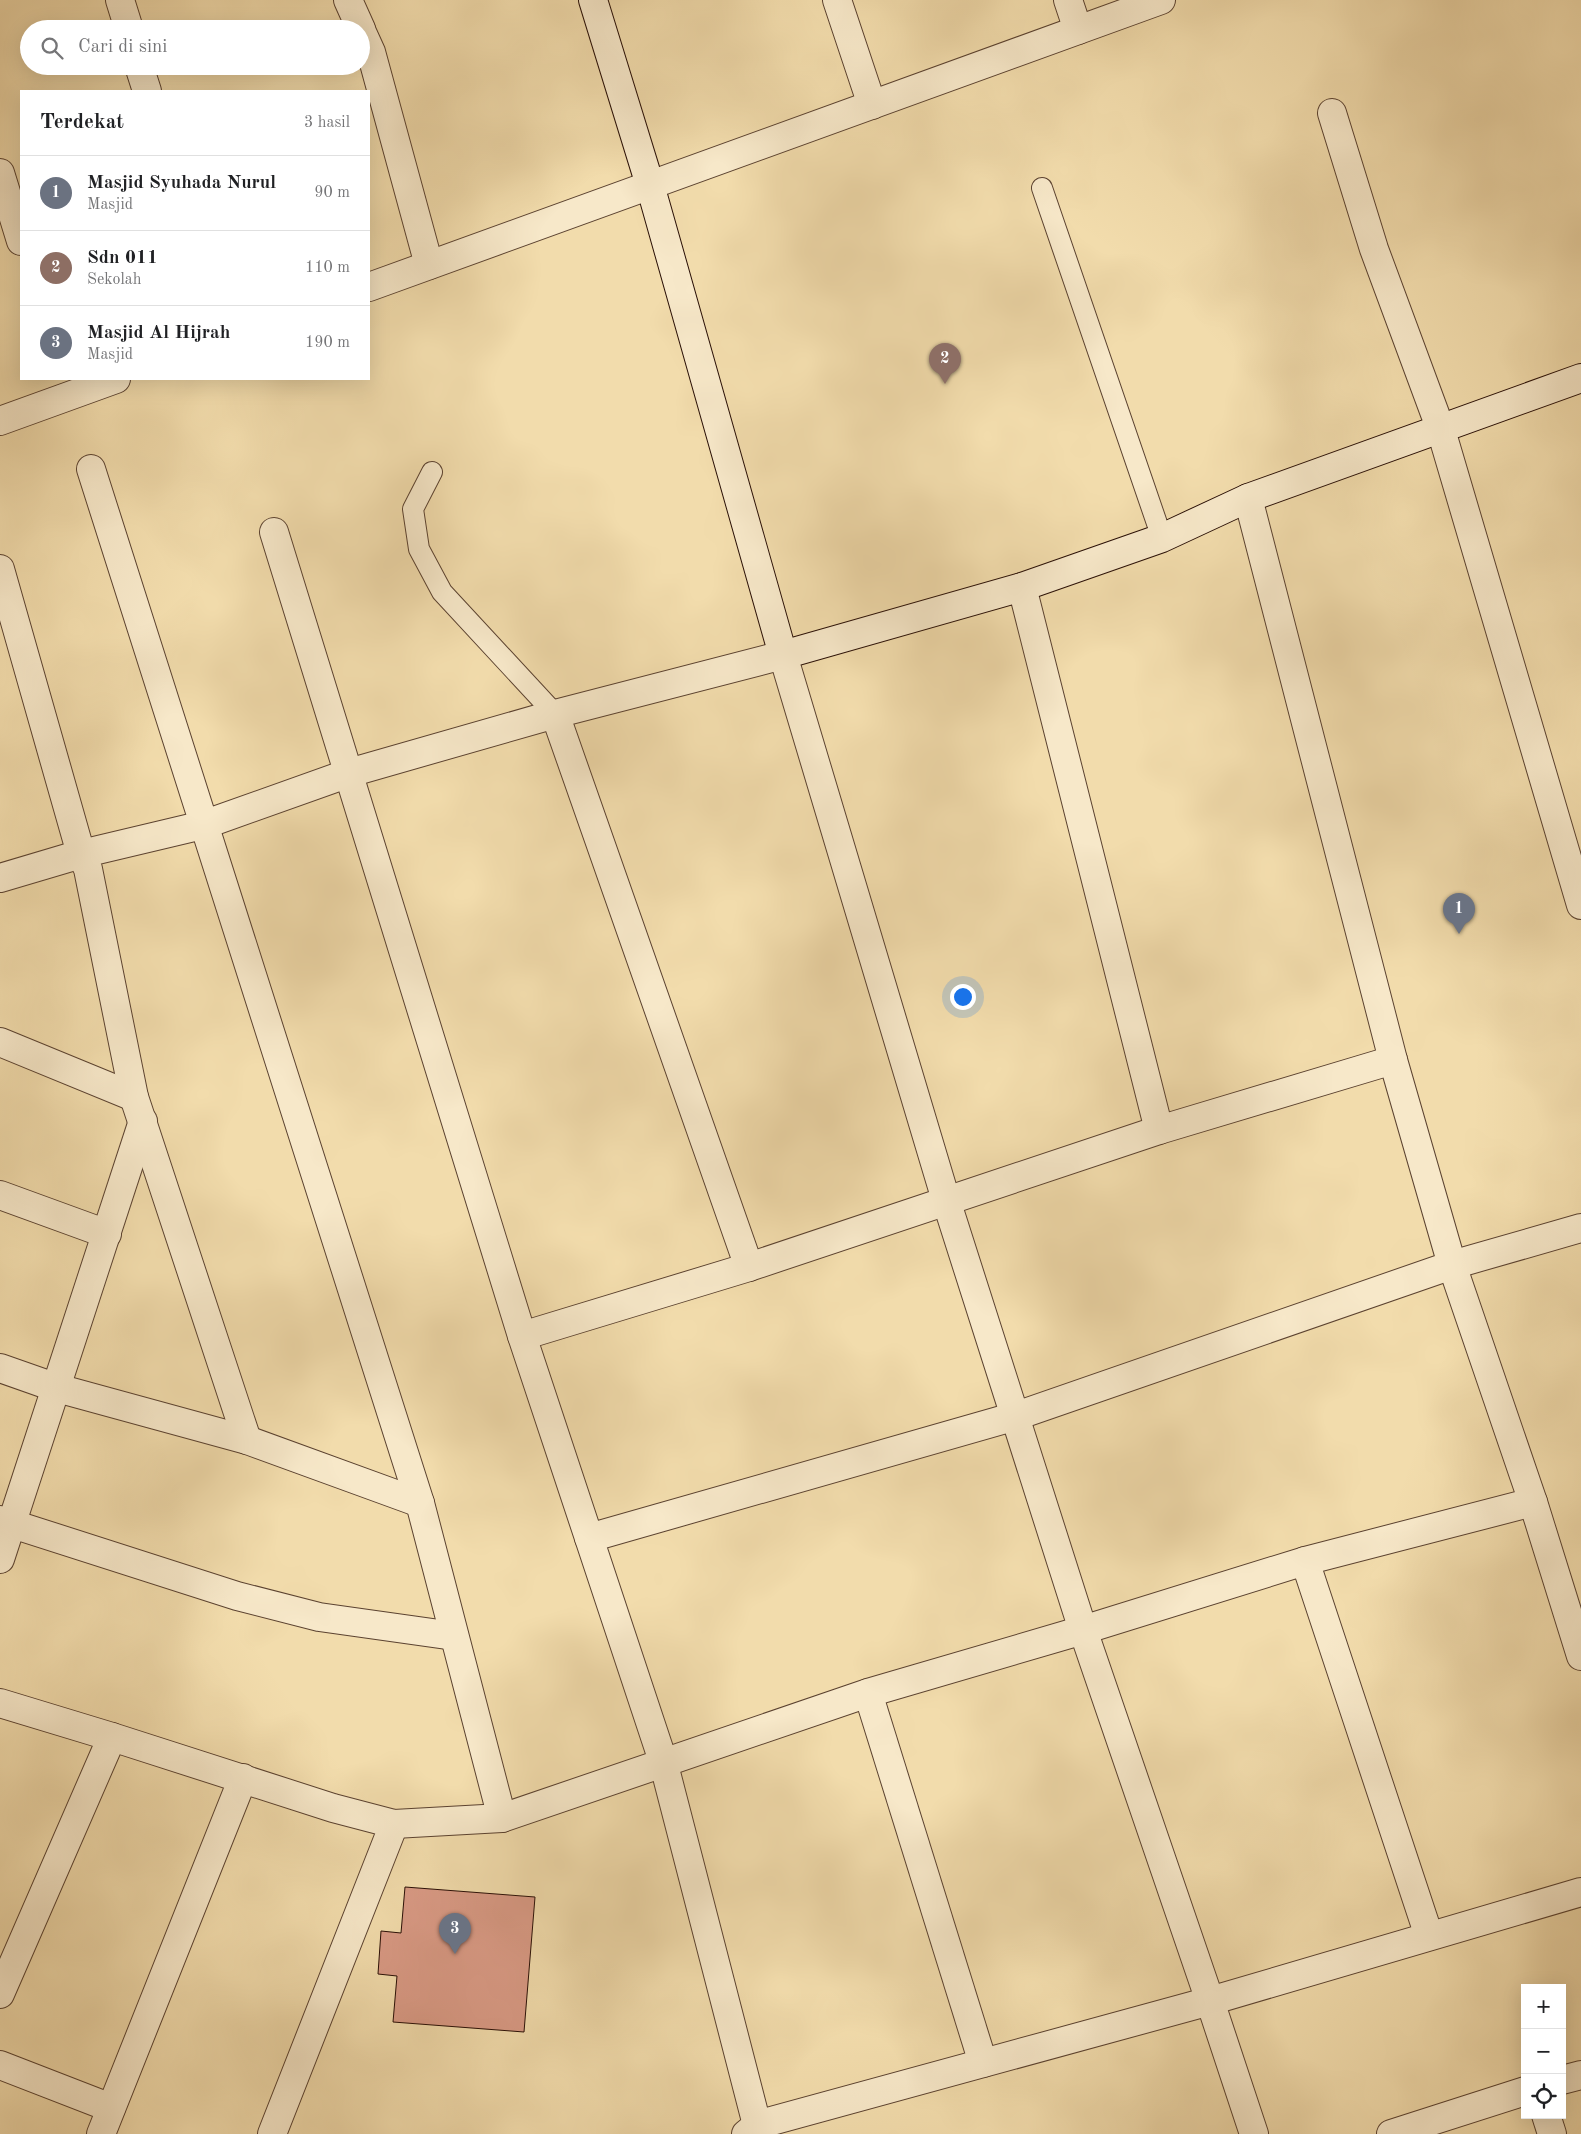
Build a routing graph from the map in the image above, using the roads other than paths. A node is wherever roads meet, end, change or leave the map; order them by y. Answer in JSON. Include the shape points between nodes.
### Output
{"nodes":[{"id":1,"x":120,"y":0,"type":"edge"},
{"id":2,"x":348,"y":0,"type":"edge"},
{"id":3,"x":593,"y":0,"type":"edge"},
{"id":4,"x":837,"y":0,"type":"edge"},
{"id":5,"x":1068,"y":0,"type":"edge"},
{"id":6,"x":1161,"y":0,"type":"edge"},
{"id":7,"x":126,"y":20,"type":"edge"},
{"id":8,"x":357,"y":20,"type":"edge"},
{"id":9,"x":1078,"y":30,"type":"junction"},
{"id":10,"x":370,"y":52,"type":"edge"},
{"id":11,"x":143,"y":75,"type":"edge"},
{"id":12,"x":147,"y":90,"type":"edge"},
{"id":13,"x":872,"y":105,"type":"junction"},
{"id":14,"x":1332,"y":113,"type":"dead end"},
{"id":15,"x":0,"y":173,"type":"edge"},
{"id":16,"x":650,"y":185,"type":"junction"},
{"id":17,"x":1042,"y":188,"type":"dead end"},
{"id":18,"x":20,"y":238,"type":"edge"},
{"id":19,"x":429,"y":265,"type":"junction"},
{"id":20,"x":370,"y":287,"type":"edge"},
{"id":21,"x":1581,"y":378,"type":"edge"},
{"id":22,"x":110,"y":380,"type":"edge"},
{"id":23,"x":67,"y":387,"type":"edge"},
{"id":24,"x":0,"y":421,"type":"edge"},
{"id":25,"x":1441,"y":430,"type":"junction"},
{"id":26,"x":91,"y":469,"type":"dead end"},
{"id":27,"x":432,"y":472,"type":"dead end"},
{"id":28,"x":1248,"y":498,"type":"junction"},
{"id":29,"x":274,"y":532,"type":"dead end"},
{"id":30,"x":1162,"y":538,"type":"junction"},
{"id":31,"x":0,"y":570,"type":"edge"},
{"id":32,"x":1022,"y":587,"type":"junction"},
{"id":33,"x":783,"y":655,"type":"junction"},
{"id":34,"x":555,"y":714,"type":"junction"},
{"id":35,"x":349,"y":773,"type":"junction"},
{"id":36,"x":203,"y":825,"type":"junction"},
{"id":37,"x":81,"y":854,"type":"junction"},
{"id":38,"x":0,"y":878,"type":"edge"},
{"id":39,"x":1581,"y":905,"type":"edge"},
{"id":40,"x":0,"y":1042,"type":"edge"},
{"id":41,"x":1393,"y":1060,"type":"junction"},
{"id":42,"x":139,"y":1109,"type":"junction"},
{"id":43,"x":1159,"y":1130,"type":"junction"},
{"id":44,"x":0,"y":1195,"type":"edge"},
{"id":45,"x":946,"y":1200,"type":"junction"},
{"id":46,"x":1581,"y":1228,"type":"edge"},
{"id":47,"x":107,"y":1234,"type":"junction"},
{"id":48,"x":1452,"y":1265,"type":"junction"},
{"id":49,"x":749,"y":1267,"type":"junction"},
{"id":50,"x":522,"y":1336,"type":"junction"},
{"id":51,"x":0,"y":1368,"type":"edge"},
{"id":52,"x":57,"y":1388,"type":"junction"},
{"id":53,"x":1016,"y":1416,"type":"junction"},
{"id":54,"x":247,"y":1440,"type":"junction"},
{"id":55,"x":1533,"y":1502,"type":"junction"},
{"id":56,"x":420,"y":1503,"type":"junction"},
{"id":57,"x":5,"y":1522,"type":"edge"},
{"id":58,"x":589,"y":1538,"type":"junction"},
{"id":59,"x":0,"y":1559,"type":"edge"},
{"id":60,"x":1305,"y":1561,"type":"junction"},
{"id":61,"x":1083,"y":1630,"type":"junction"},
{"id":62,"x":454,"y":1636,"type":"junction"},
{"id":63,"x":1581,"y":1656,"type":"edge"},
{"id":64,"x":868,"y":1693,"type":"junction"},
{"id":65,"x":0,"y":1703,"type":"edge"},
{"id":66,"x":112,"y":1737,"type":"junction"},
{"id":67,"x":663,"y":1761,"type":"junction"},
{"id":68,"x":243,"y":1778,"type":"junction"},
{"id":69,"x":502,"y":1818,"type":"junction"},
{"id":70,"x":394,"y":1824,"type":"junction"},
{"id":71,"x":1581,"y":1892,"type":"edge"},
{"id":72,"x":1429,"y":1936,"type":"junction"},
{"id":73,"x":0,"y":1994,"type":"edge"},
{"id":74,"x":1210,"y":2001,"type":"junction"},
{"id":75,"x":982,"y":2063,"type":"junction"},
{"id":76,"x":0,"y":2065,"type":"edge"},
{"id":77,"x":1581,"y":2075,"type":"edge"},
{"id":78,"x":1566,"y":2079,"type":"edge"},
{"id":79,"x":1521,"y":2092,"type":"edge"},
{"id":80,"x":111,"y":2108,"type":"junction"},
{"id":81,"x":1547,"y":2119,"type":"edge"},
{"id":82,"x":752,"y":2129,"type":"edge"},
{"id":83,"x":101,"y":2134,"type":"edge"},
{"id":84,"x":272,"y":2134,"type":"edge"},
{"id":85,"x":1254,"y":2134,"type":"edge"},
{"id":86,"x":1391,"y":2134,"type":"edge"},
{"id":87,"x":1552,"y":2134,"type":"edge"}],
"edges":[{"from":1,"to":7,"type":"street"},
{"from":2,"to":8,"type":"street"},
{"from":3,"to":16,"type":"street"},
{"from":4,"to":13,"type":"street"},
{"from":5,"to":9,"type":"street"},
{"from":6,"to":9,"type":"street"},
{"from":9,"to":13,"type":"street"},
{"from":10,"to":19,"type":"street"},
{"from":11,"to":12,"type":"street"},
{"from":13,"to":16,"type":"street"},
{"from":14,"to":25,"type":"street","via":[[1374,249]]},
{"from":15,"to":18,"type":"street"},
{"from":16,"to":19,"type":"street"},
{"from":16,"to":33,"type":"street"},
{"from":17,"to":30,"type":"lane"},
{"from":19,"to":20,"type":"street"},
{"from":21,"to":25,"type":"street"},
{"from":22,"to":23,"type":"street"},
{"from":23,"to":24,"type":"street"},
{"from":25,"to":28,"type":"street"},
{"from":25,"to":39,"type":"street"},
{"from":26,"to":36,"type":"street"},
{"from":27,"to":34,"type":"lane","via":[[414,509],[419,549],[442,592]]},
{"from":28,"to":30,"type":"street"},
{"from":28,"to":41,"type":"street"},
{"from":29,"to":35,"type":"street"},
{"from":30,"to":32,"type":"street"},
{"from":31,"to":37,"type":"street"},
{"from":32,"to":33,"type":"street"},
{"from":32,"to":43,"type":"street"},
{"from":33,"to":34,"type":"street"},
{"from":33,"to":45,"type":"street"},
{"from":34,"to":35,"type":"street"},
{"from":34,"to":49,"type":"street"},
{"from":35,"to":36,"type":"street"},
{"from":35,"to":50,"type":"street"},
{"from":36,"to":37,"type":"street"},
{"from":36,"to":56,"type":"street"},
{"from":37,"to":38,"type":"street"},
{"from":37,"to":42,"type":"street","via":[[88,869]]},
{"from":40,"to":42,"type":"street"},
{"from":41,"to":43,"type":"street"},
{"from":41,"to":48,"type":"street"},
{"from":42,"to":47,"type":"street"},
{"from":42,"to":54,"type":"street"},
{"from":43,"to":45,"type":"street"},
{"from":44,"to":47,"type":"street"},
{"from":45,"to":49,"type":"street"},
{"from":45,"to":53,"type":"street"},
{"from":46,"to":48,"type":"street"},
{"from":47,"to":52,"type":"street"},
{"from":48,"to":53,"type":"street"},
{"from":48,"to":55,"type":"street"},
{"from":49,"to":50,"type":"street"},
{"from":50,"to":58,"type":"street"},
{"from":51,"to":52,"type":"street"},
{"from":52,"to":54,"type":"street"},
{"from":52,"to":57,"type":"street"},
{"from":53,"to":58,"type":"street"},
{"from":53,"to":61,"type":"street"},
{"from":54,"to":56,"type":"street"},
{"from":55,"to":60,"type":"street"},
{"from":55,"to":63,"type":"street"},
{"from":56,"to":62,"type":"street"},
{"from":57,"to":59,"type":"street"},
{"from":57,"to":62,"type":"street","via":[[237,1596],[310,1615]]},
{"from":58,"to":67,"type":"street"},
{"from":60,"to":61,"type":"street"},
{"from":60,"to":72,"type":"street"},
{"from":61,"to":64,"type":"street"},
{"from":61,"to":74,"type":"street"},
{"from":62,"to":69,"type":"street"},
{"from":64,"to":67,"type":"street"},
{"from":64,"to":75,"type":"street"},
{"from":65,"to":66,"type":"street"},
{"from":66,"to":68,"type":"street"},
{"from":66,"to":73,"type":"street"},
{"from":67,"to":69,"type":"street"},
{"from":67,"to":82,"type":"street"},
{"from":68,"to":70,"type":"street"},
{"from":68,"to":80,"type":"street"},
{"from":69,"to":70,"type":"street"},
{"from":70,"to":84,"type":"street"},
{"from":71,"to":72,"type":"street"},
{"from":72,"to":74,"type":"street"},
{"from":74,"to":75,"type":"street"},
{"from":74,"to":85,"type":"street"},
{"from":75,"to":82,"type":"street"},
{"from":76,"to":80,"type":"street"},
{"from":77,"to":78,"type":"street"},
{"from":79,"to":86,"type":"street"},
{"from":80,"to":83,"type":"street"},
{"from":81,"to":87,"type":"street"}]}
